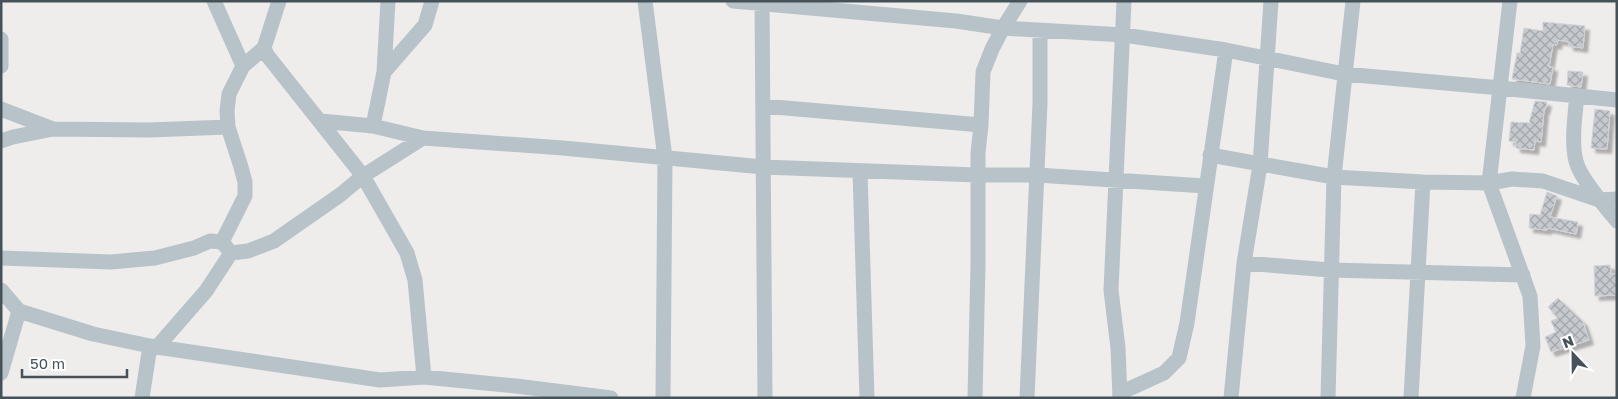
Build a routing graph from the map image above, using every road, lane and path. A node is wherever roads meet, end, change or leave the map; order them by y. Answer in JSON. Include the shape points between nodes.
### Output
{"nodes":[{"id":1,"x":214,"y":1,"type":"edge"},
{"id":2,"x":279,"y":1,"type":"edge"},
{"id":3,"x":388,"y":1,"type":"edge"},
{"id":4,"x":432,"y":1,"type":"edge"},
{"id":5,"x":645,"y":1,"type":"edge"},
{"id":6,"x":733,"y":1,"type":"edge"},
{"id":7,"x":1020,"y":1,"type":"edge"},
{"id":8,"x":1124,"y":1,"type":"edge"},
{"id":9,"x":1271,"y":1,"type":"edge"},
{"id":10,"x":1353,"y":1,"type":"edge"},
{"id":11,"x":1510,"y":1,"type":"edge"},
{"id":12,"x":762,"y":2,"type":"edge"},
{"id":13,"x":1002,"y":28,"type":"junction"},
{"id":14,"x":1040,"y":31,"type":"junction"},
{"id":15,"x":1124,"y":36,"type":"junction"},
{"id":16,"x":1,"y":39,"type":"edge"},
{"id":17,"x":264,"y":48,"type":"junction"},
{"id":18,"x":1226,"y":50,"type":"junction"},
{"id":19,"x":1268,"y":59,"type":"junction"},
{"id":20,"x":1,"y":66,"type":"edge"},
{"id":21,"x":243,"y":66,"type":"junction"},
{"id":22,"x":384,"y":72,"type":"junction"},
{"id":23,"x":1344,"y":74,"type":"junction"},
{"id":24,"x":1500,"y":88,"type":"junction"},
{"id":25,"x":1577,"y":96,"type":"junction"},
{"id":26,"x":1617,"y":100,"type":"edge"},
{"id":27,"x":763,"y":106,"type":"junction"},
{"id":28,"x":1,"y":109,"type":"edge"},
{"id":29,"x":321,"y":121,"type":"junction"},
{"id":30,"x":981,"y":125,"type":"junction"},
{"id":31,"x":373,"y":126,"type":"junction"},
{"id":32,"x":228,"y":127,"type":"junction"},
{"id":33,"x":54,"y":129,"type":"junction"},
{"id":34,"x":423,"y":138,"type":"junction"},
{"id":35,"x":1,"y":141,"type":"edge"},
{"id":36,"x":1210,"y":155,"type":"junction"},
{"id":37,"x":665,"y":158,"type":"junction"},
{"id":38,"x":1260,"y":165,"type":"junction"},
{"id":39,"x":763,"y":167,"type":"junction"},
{"id":40,"x":860,"y":171,"type":"junction"},
{"id":41,"x":978,"y":175,"type":"junction"},
{"id":42,"x":1037,"y":175,"type":"junction"},
{"id":43,"x":363,"y":176,"type":"junction"},
{"id":44,"x":1334,"y":176,"type":"junction"},
{"id":45,"x":1117,"y":180,"type":"junction"},
{"id":46,"x":1422,"y":182,"type":"junction"},
{"id":47,"x":1489,"y":183,"type":"junction"},
{"id":48,"x":1206,"y":186,"type":"junction"},
{"id":49,"x":1617,"y":199,"type":"edge"},
{"id":50,"x":1599,"y":200,"type":"junction"},
{"id":51,"x":1617,"y":221,"type":"edge"},
{"id":52,"x":227,"y":248,"type":"junction"},
{"id":53,"x":1,"y":258,"type":"edge"},
{"id":54,"x":1244,"y":263,"type":"junction"},
{"id":55,"x":1330,"y":270,"type":"junction"},
{"id":56,"x":1417,"y":273,"type":"junction"},
{"id":57,"x":1524,"y":276,"type":"junction"},
{"id":58,"x":1,"y":290,"type":"edge"},
{"id":59,"x":18,"y":311,"type":"junction"},
{"id":60,"x":154,"y":346,"type":"junction"},
{"id":61,"x":1,"y":373,"type":"edge"},
{"id":62,"x":424,"y":377,"type":"junction"},
{"id":63,"x":1120,"y":396,"type":"edge"},
{"id":64,"x":142,"y":398,"type":"edge"},
{"id":65,"x":611,"y":398,"type":"edge"},
{"id":66,"x":663,"y":398,"type":"edge"},
{"id":67,"x":765,"y":398,"type":"edge"},
{"id":68,"x":867,"y":398,"type":"edge"},
{"id":69,"x":975,"y":398,"type":"edge"},
{"id":70,"x":1027,"y":398,"type":"edge"},
{"id":71,"x":1231,"y":398,"type":"edge"},
{"id":72,"x":1328,"y":398,"type":"edge"},
{"id":73,"x":1411,"y":398,"type":"edge"},
{"id":74,"x":1523,"y":398,"type":"edge"}],
"edges":[{"from":1,"to":21,"type":"street"},
{"from":2,"to":17,"type":"street"},
{"from":3,"to":22,"type":"street"},
{"from":4,"to":22,"type":"street","via":[[425,25]]},
{"from":5,"to":37,"type":"street"},
{"from":6,"to":12,"type":"street"},
{"from":7,"to":13,"type":"street"},
{"from":8,"to":15,"type":"street"},
{"from":9,"to":19,"type":"street"},
{"from":10,"to":23,"type":"street"},
{"from":11,"to":24,"type":"street"},
{"from":12,"to":13,"type":"street","via":[[956,20]]},
{"from":12,"to":27,"type":"street"},
{"from":13,"to":14,"type":"street"},
{"from":13,"to":30,"type":"street","via":[[983,72]]},
{"from":14,"to":15,"type":"street"},
{"from":14,"to":42,"type":"street"},
{"from":15,"to":18,"type":"street"},
{"from":15,"to":45,"type":"street"},
{"from":16,"to":20,"type":"street"},
{"from":17,"to":21,"type":"street"},
{"from":17,"to":29,"type":"street"},
{"from":18,"to":19,"type":"street"},
{"from":18,"to":36,"type":"street"},
{"from":19,"to":23,"type":"street"},
{"from":19,"to":38,"type":"street"},
{"from":21,"to":32,"type":"street","via":[[229,94]]},
{"from":22,"to":31,"type":"street"},
{"from":23,"to":24,"type":"street"},
{"from":23,"to":44,"type":"street"},
{"from":24,"to":25,"type":"street"},
{"from":24,"to":47,"type":"street"},
{"from":25,"to":26,"type":"street"},
{"from":25,"to":50,"type":"street","via":[[1573,134],[1577,166]]},
{"from":27,"to":30,"type":"street"},
{"from":27,"to":39,"type":"street"},
{"from":28,"to":33,"type":"street"},
{"from":29,"to":31,"type":"street"},
{"from":29,"to":43,"type":"street"},
{"from":30,"to":41,"type":"street"},
{"from":31,"to":34,"type":"street"},
{"from":32,"to":33,"type":"street"},
{"from":32,"to":52,"type":"street","via":[[245,182],[245,196]]},
{"from":33,"to":35,"type":"street"},
{"from":34,"to":37,"type":"street"},
{"from":34,"to":43,"type":"street"},
{"from":36,"to":38,"type":"street"},
{"from":36,"to":48,"type":"street"},
{"from":37,"to":39,"type":"street"},
{"from":37,"to":66,"type":"street"},
{"from":38,"to":44,"type":"street"},
{"from":38,"to":54,"type":"street"},
{"from":39,"to":40,"type":"street"},
{"from":39,"to":67,"type":"street"},
{"from":40,"to":41,"type":"street"},
{"from":40,"to":68,"type":"street"},
{"from":41,"to":42,"type":"street"},
{"from":41,"to":69,"type":"street"},
{"from":42,"to":45,"type":"street"},
{"from":42,"to":70,"type":"street"},
{"from":43,"to":52,"type":"street","via":[[274,241],[248,251]]},
{"from":43,"to":62,"type":"street","via":[[407,253],[415,280]]},
{"from":44,"to":46,"type":"street"},
{"from":44,"to":55,"type":"street"},
{"from":45,"to":48,"type":"street"},
{"from":45,"to":63,"type":"street","via":[[1111,290]]},
{"from":46,"to":47,"type":"street"},
{"from":46,"to":56,"type":"street"},
{"from":47,"to":50,"type":"street","via":[[1512,179],[1543,181]]},
{"from":47,"to":57,"type":"street"},
{"from":48,"to":63,"type":"street","via":[[1179,358],[1164,372]]},
{"from":49,"to":50,"type":"street"},
{"from":50,"to":51,"type":"street"},
{"from":52,"to":53,"type":"street","via":[[210,241],[155,258],[111,262]]},
{"from":52,"to":60,"type":"street","via":[[206,291]]},
{"from":54,"to":55,"type":"street"},
{"from":54,"to":71,"type":"street"},
{"from":55,"to":56,"type":"street"},
{"from":55,"to":72,"type":"street"},
{"from":56,"to":57,"type":"street"},
{"from":56,"to":73,"type":"street"},
{"from":57,"to":74,"type":"street","via":[[1530,296],[1533,346]]},
{"from":58,"to":59,"type":"street"},
{"from":59,"to":60,"type":"street","via":[[94,334]]},
{"from":59,"to":61,"type":"street"},
{"from":60,"to":62,"type":"street","via":[[380,380]]},
{"from":60,"to":64,"type":"street"},
{"from":62,"to":65,"type":"street"}]}
